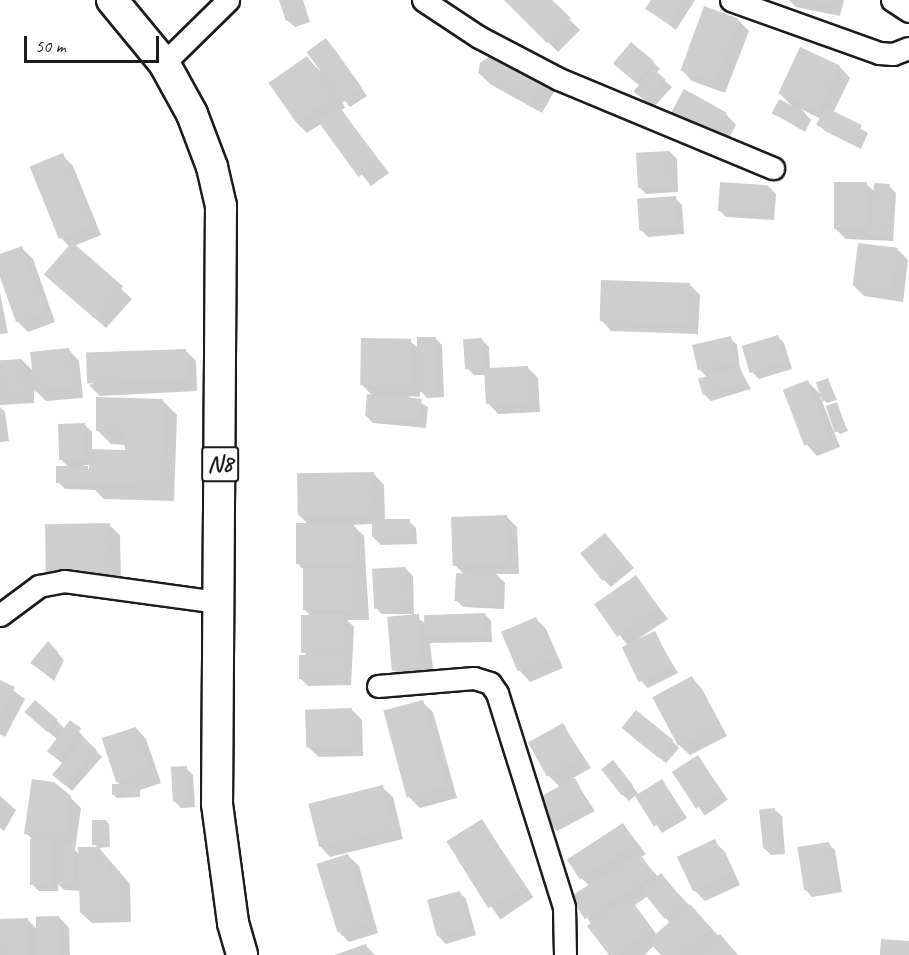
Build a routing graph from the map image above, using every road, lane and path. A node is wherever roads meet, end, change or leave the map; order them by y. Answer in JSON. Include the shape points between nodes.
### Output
{"nodes":[{"id":1,"x":112,"y":0,"type":"edge"},
{"id":2,"x":134,"y":0,"type":"edge"},
{"id":3,"x":228,"y":0,"type":"edge"},
{"id":4,"x":423,"y":0,"type":"edge"},
{"id":5,"x":731,"y":0,"type":"edge"},
{"id":6,"x":892,"y":0,"type":"edge"},
{"id":7,"x":909,"y":11,"type":"edge"},
{"id":8,"x":909,"y":48,"type":"edge"},
{"id":9,"x":170,"y":56,"type":"junction"},
{"id":10,"x":773,"y":168,"type":"dead end"},
{"id":11,"x":228,"y":450,"type":"junction"},
{"id":12,"x":217,"y":602,"type":"junction"},
{"id":13,"x":0,"y":615,"type":"edge"},
{"id":14,"x":378,"y":686,"type":"dead end"},
{"id":15,"x":242,"y":955,"type":"edge"},
{"id":16,"x":259,"y":955,"type":"edge"},
{"id":17,"x":565,"y":955,"type":"edge"}],
"edges":[{"from":1,"to":9,"type":"highway","number":"N8"},
{"from":2,"to":9,"type":"highway","number":"N8"},
{"from":3,"to":9,"type":"street"},
{"from":4,"to":10,"type":"street","via":[[479,37],[558,79]]},
{"from":5,"to":8,"type":"street","via":[[879,53],[893,54]]},
{"from":6,"to":7,"type":"street"},
{"from":9,"to":11,"type":"highway","number":"N8","via":[[212,167],[221,206]]},
{"from":11,"to":12,"type":"highway","number":"N8"},
{"from":11,"to":16,"type":"highway","number":"N8","via":[[233,803],[249,920]]},
{"from":12,"to":13,"type":"street","via":[[64,581],[39,586]]},
{"from":12,"to":15,"type":"highway","number":"N8","via":[[217,804],[233,923]]},
{"from":14,"to":17,"type":"street","via":[[474,678],[490,683],[497,693],[564,907]]}]}
